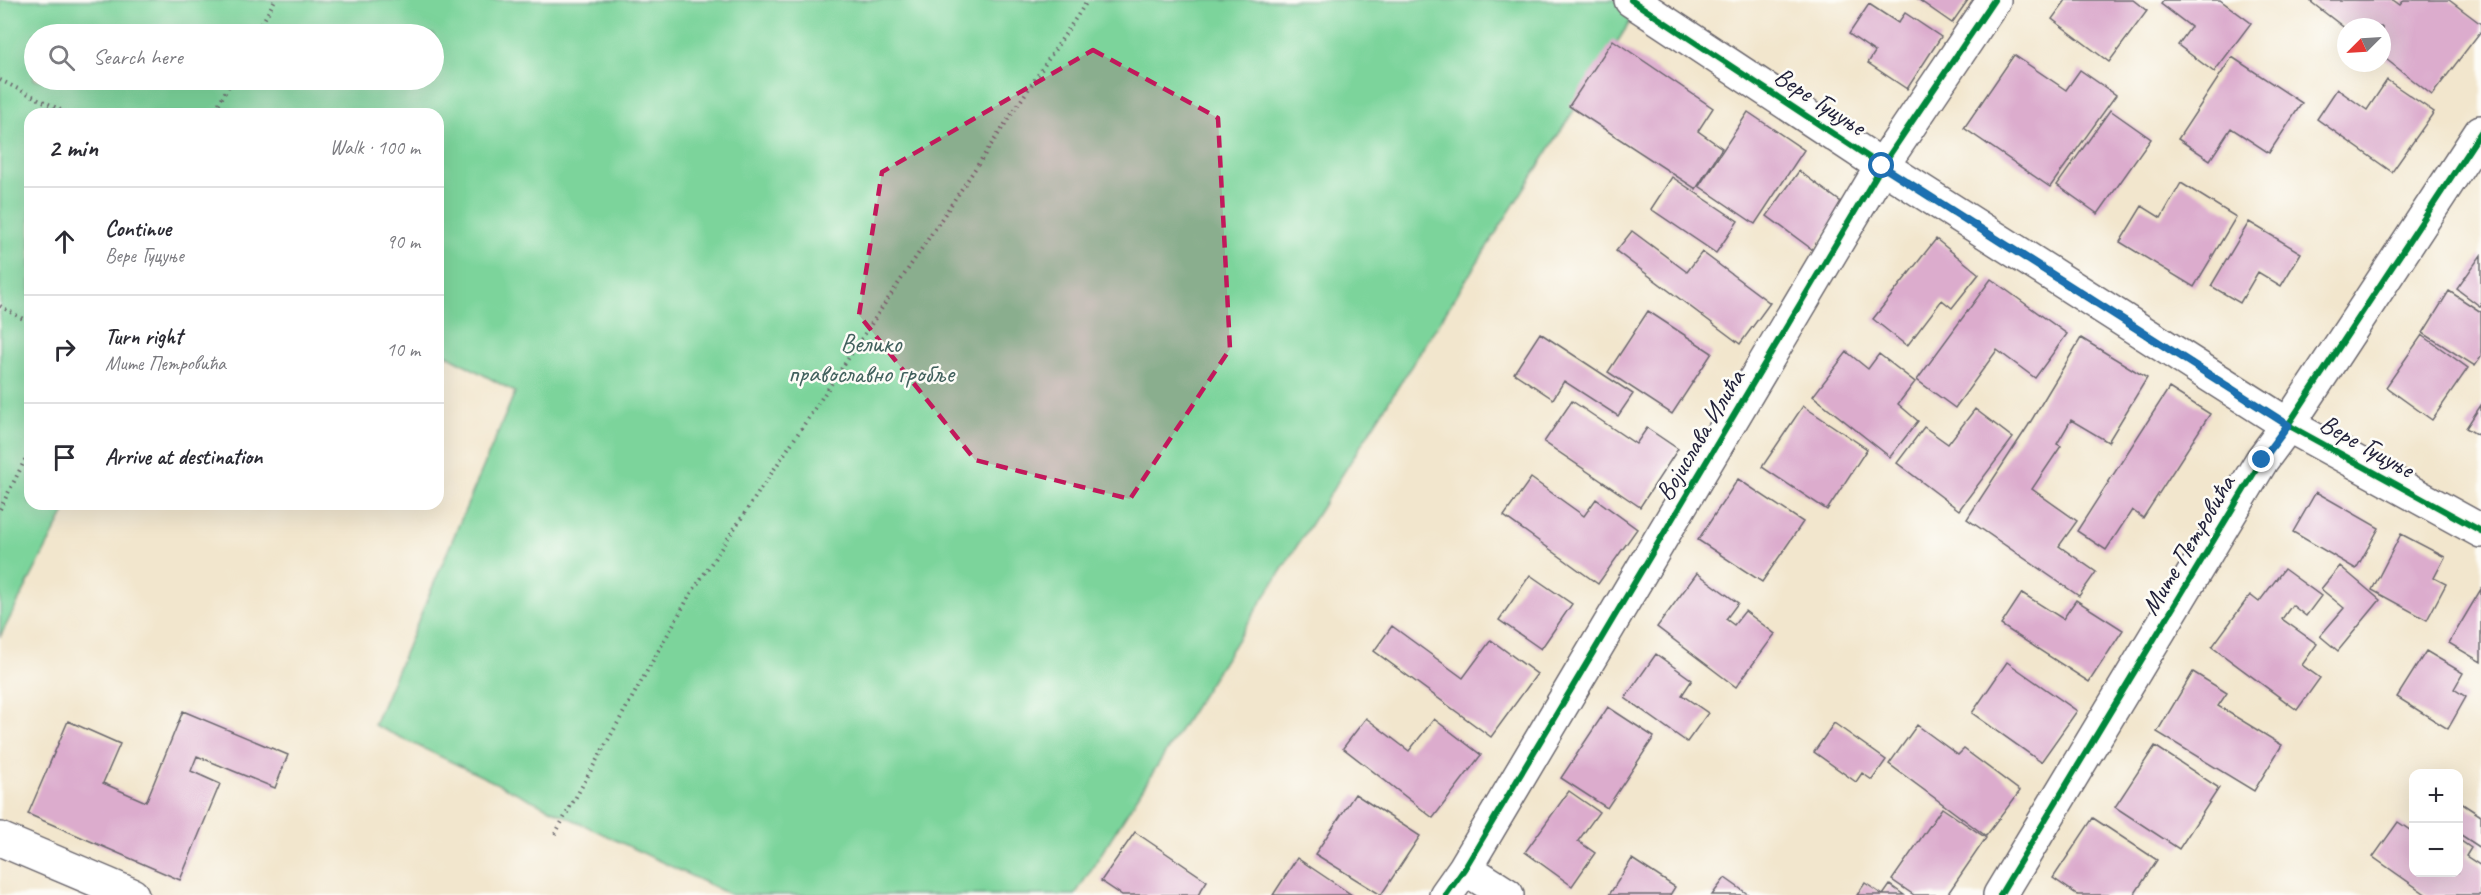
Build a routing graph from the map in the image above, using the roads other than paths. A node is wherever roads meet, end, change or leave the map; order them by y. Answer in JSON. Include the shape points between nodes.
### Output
{"nodes":[{"id":1,"x":1631,"y":0,"type":"edge"},
{"id":2,"x":1994,"y":0,"type":"edge"},
{"id":3,"x":2481,"y":132,"type":"edge"},
{"id":4,"x":1882,"y":166,"type":"junction"},
{"id":5,"x":2288,"y":425,"type":"junction"},
{"id":6,"x":2481,"y":531,"type":"edge"},
{"id":7,"x":0,"y":839,"type":"edge"},
{"id":8,"x":1465,"y":868,"type":"junction"},
{"id":9,"x":80,"y":885,"type":"edge"},
{"id":10,"x":132,"y":895,"type":"edge"},
{"id":11,"x":1446,"y":895,"type":"edge"},
{"id":12,"x":1507,"y":895,"type":"edge"},
{"id":13,"x":2000,"y":895,"type":"edge"}],
"edges":[{"from":1,"to":4,"type":"street","name":"Вере Гуцуње"},
{"from":2,"to":4,"type":"street","name":"Војислава Илића"},
{"from":3,"to":5,"type":"street","name":"Мите Петровића"},
{"from":4,"to":5,"type":"street","name":"Вере Гуцуње"},
{"from":4,"to":8,"type":"street","name":"Војислава Илића"},
{"from":5,"to":6,"type":"street","name":"Вере Гуцуње"},
{"from":5,"to":13,"type":"street","name":"Мите Петровића","via":[[2262,460]]},
{"from":7,"to":9,"type":"street"},
{"from":8,"to":11,"type":"street","name":"Војислава Илића"},
{"from":8,"to":12,"type":"street"},
{"from":9,"to":10,"type":"street"}]}
